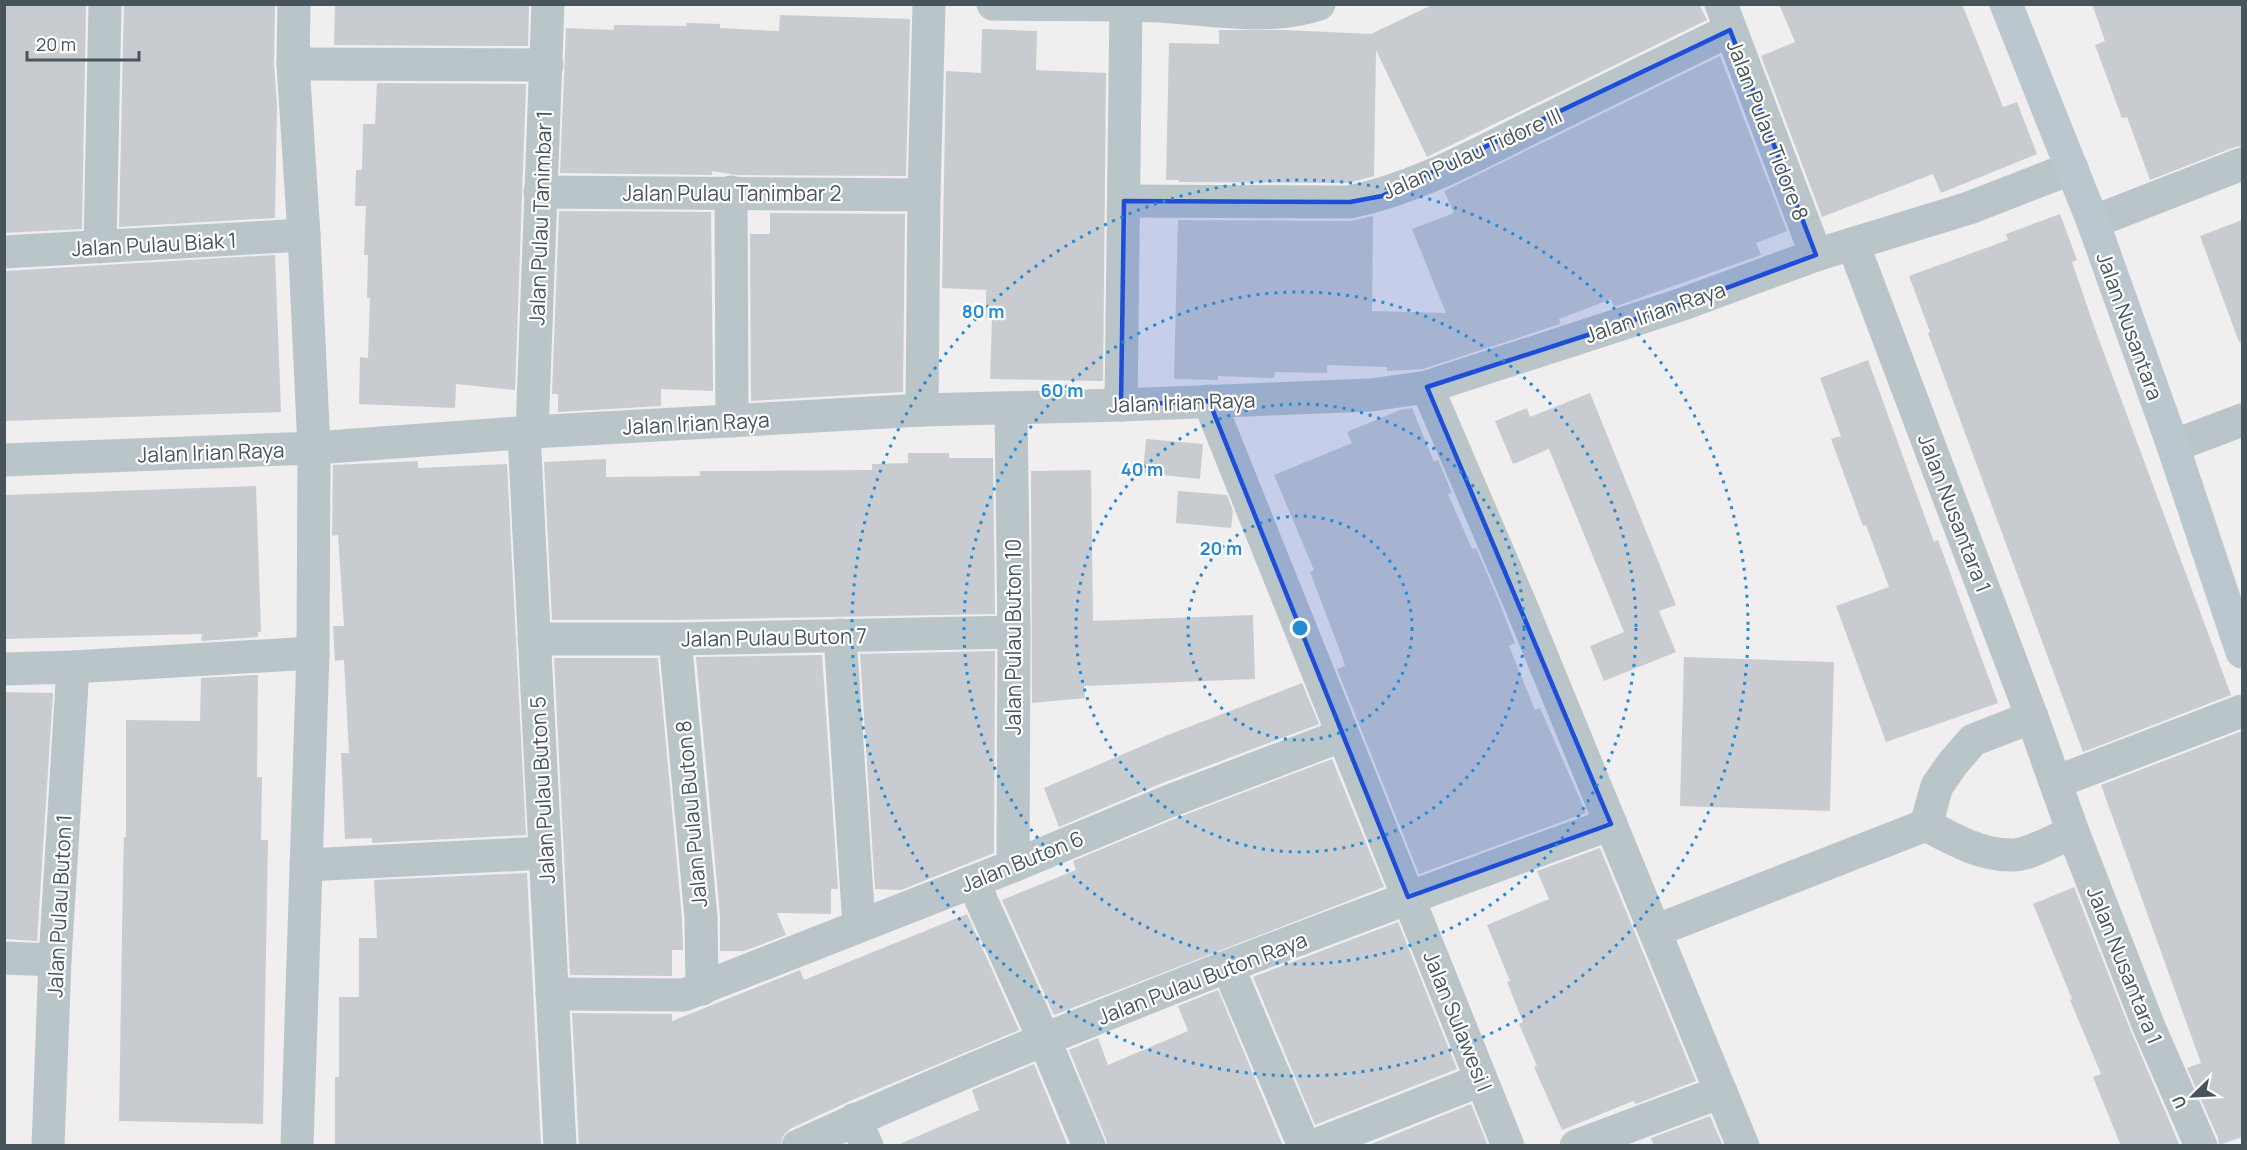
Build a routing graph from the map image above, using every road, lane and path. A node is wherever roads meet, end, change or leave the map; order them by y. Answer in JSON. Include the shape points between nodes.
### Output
{"nodes":[{"id":1,"x":105,"y":4,"type":"edge"},
{"id":2,"x":294,"y":4,"type":"edge"},
{"id":3,"x":548,"y":4,"type":"edge"},
{"id":4,"x":929,"y":4,"type":"edge"},
{"id":5,"x":993,"y":4,"type":"edge"},
{"id":6,"x":2006,"y":4,"type":"edge"},
{"id":7,"x":1126,"y":5,"type":"edge"},
{"id":8,"x":1311,"y":6,"type":"edge"},
{"id":9,"x":1725,"y":17,"type":"edge"},
{"id":10,"x":293,"y":64,"type":"junction"},
{"id":11,"x":547,"y":65,"type":"junction"},
{"id":12,"x":2242,"y":164,"type":"edge"},
{"id":13,"x":2072,"y":168,"type":"junction"},
{"id":14,"x":540,"y":192,"type":"junction"},
{"id":15,"x":731,"y":192,"type":"junction"},
{"id":16,"x":924,"y":195,"type":"junction"},
{"id":17,"x":1124,"y":201,"type":"junction"},
{"id":18,"x":2093,"y":222,"type":"junction"},
{"id":19,"x":304,"y":235,"type":"junction"},
{"id":20,"x":1853,"y":243,"type":"junction"},
{"id":21,"x":100,"y":247,"type":"junction"},
{"id":22,"x":4,"y":252,"type":"edge"},
{"id":23,"x":1816,"y":255,"type":"junction"},
{"id":24,"x":1427,"y":387,"type":"junction"},
{"id":25,"x":1209,"y":401,"type":"junction"},
{"id":26,"x":1121,"y":405,"type":"junction"},
{"id":27,"x":1011,"y":408,"type":"junction"},
{"id":28,"x":922,"y":410,"type":"junction"},
{"id":29,"x":2242,"y":420,"type":"edge"},
{"id":30,"x":732,"y":421,"type":"junction"},
{"id":31,"x":528,"y":433,"type":"junction"},
{"id":32,"x":2173,"y":446,"type":"junction"},
{"id":33,"x":314,"y":448,"type":"junction"},
{"id":34,"x":4,"y":460,"type":"edge"},
{"id":35,"x":1014,"y":632,"type":"junction"},
{"id":36,"x":840,"y":635,"type":"junction"},
{"id":37,"x":534,"y":639,"type":"junction"},
{"id":38,"x":675,"y":639,"type":"junction"},
{"id":39,"x":2242,"y":652,"type":"edge"},
{"id":40,"x":313,"y":653,"type":"junction"},
{"id":41,"x":73,"y":667,"type":"junction"},
{"id":42,"x":4,"y":669,"type":"edge"},
{"id":43,"x":2242,"y":711,"type":"edge"},
{"id":44,"x":2032,"y":717,"type":"junction"},
{"id":45,"x":1343,"y":735,"type":"junction"},
{"id":46,"x":2056,"y":782,"type":"junction"},
{"id":47,"x":1611,"y":824,"type":"junction"},
{"id":48,"x":1926,"y":825,"type":"junction"},
{"id":49,"x":2073,"y":832,"type":"junction"},
{"id":50,"x":545,"y":853,"type":"junction"},
{"id":51,"x":306,"y":865,"type":"junction"},
{"id":52,"x":1012,"y":866,"type":"junction"},
{"id":53,"x":973,"y":882,"type":"junction"},
{"id":54,"x":1408,"y":897,"type":"junction"},
{"id":55,"x":859,"y":926,"type":"junction"},
{"id":56,"x":1655,"y":932,"type":"junction"},
{"id":57,"x":4,"y":958,"type":"edge"},
{"id":58,"x":55,"y":960,"type":"junction"},
{"id":59,"x":1228,"y":967,"type":"junction"},
{"id":60,"x":702,"y":989,"type":"junction"},
{"id":61,"x":552,"y":994,"type":"junction"},
{"id":62,"x":1044,"y":1039,"type":"junction"},
{"id":63,"x":1481,"y":1080,"type":"junction"},
{"id":64,"x":1721,"y":1092,"type":"junction"},
{"id":65,"x":861,"y":1132,"type":"edge"},
{"id":66,"x":48,"y":1146,"type":"edge"},
{"id":67,"x":297,"y":1146,"type":"edge"},
{"id":68,"x":560,"y":1146,"type":"edge"},
{"id":69,"x":798,"y":1146,"type":"edge"},
{"id":70,"x":1089,"y":1146,"type":"edge"},
{"id":71,"x":1304,"y":1146,"type":"edge"},
{"id":72,"x":1312,"y":1146,"type":"edge"},
{"id":73,"x":1508,"y":1146,"type":"edge"},
{"id":74,"x":1576,"y":1146,"type":"edge"},
{"id":75,"x":1743,"y":1146,"type":"edge"},
{"id":76,"x":2201,"y":1146,"type":"edge"}],
"edges":[{"from":1,"to":21,"type":"street"},
{"from":2,"to":10,"type":"street"},
{"from":3,"to":11,"type":"street","name":"Jalan Pulau Tanimbar 1"},
{"from":4,"to":16,"type":"street"},
{"from":5,"to":7,"type":"street"},
{"from":6,"to":13,"type":"street","name":"Jalan Nusantara"},
{"from":7,"to":8,"type":"street","via":[[1257,12]]},
{"from":7,"to":17,"type":"street"},
{"from":9,"to":17,"type":"street","name":"Jalan Pulau Tidore III","via":[[1496,144],[1382,196],[1350,202]]},
{"from":9,"to":23,"type":"street","name":"Jalan Pulau Tidore 8"},
{"from":10,"to":11,"type":"street"},
{"from":10,"to":19,"type":"street"},
{"from":11,"to":14,"type":"street","name":"Jalan Pulau Tanimbar 1"},
{"from":12,"to":18,"type":"street"},
{"from":13,"to":18,"type":"street","name":"Jalan Nusantara"},
{"from":13,"to":20,"type":"street","name":"Jalan Irian Raya","via":[[1969,208]]},
{"from":14,"to":15,"type":"street","name":"Jalan Pulau Tanimbar 2"},
{"from":14,"to":31,"type":"street","name":"Jalan Pulau Tanimbar 1"},
{"from":15,"to":16,"type":"street","name":"Jalan Pulau Tanimbar 2"},
{"from":15,"to":30,"type":"street"},
{"from":16,"to":28,"type":"street"},
{"from":17,"to":26,"type":"street"},
{"from":18,"to":32,"type":"street","name":"Jalan Nusantara"},
{"from":19,"to":21,"type":"street","name":"Jalan Pulau Biak 1"},
{"from":19,"to":33,"type":"street"},
{"from":20,"to":23,"type":"street","name":"Jalan Irian Raya"},
{"from":20,"to":44,"type":"street","name":"Jalan Nusantara 1"},
{"from":21,"to":22,"type":"street","name":"Jalan Pulau Biak 1"},
{"from":23,"to":24,"type":"street","name":"Jalan Irian Raya","via":[[1683,304]]},
{"from":24,"to":25,"type":"street","name":"Jalan Irian Raya","via":[[1371,395]]},
{"from":24,"to":47,"type":"street"},
{"from":25,"to":26,"type":"street","name":"Jalan Irian Raya"},
{"from":25,"to":45,"type":"street","name":"Jalan Sulawesi I"},
{"from":26,"to":27,"type":"street","name":"Jalan Irian Raya"},
{"from":27,"to":28,"type":"street","name":"Jalan Irian Raya"},
{"from":27,"to":35,"type":"street","name":"Jalan Pulau Buton 10"},
{"from":28,"to":30,"type":"street","name":"Jalan Irian Raya"},
{"from":29,"to":32,"type":"street"},
{"from":30,"to":31,"type":"street","name":"Jalan Irian Raya"},
{"from":31,"to":33,"type":"street","name":"Jalan Irian Raya"},
{"from":31,"to":37,"type":"street","name":"Jalan Pulau Buton 5"},
{"from":32,"to":39,"type":"street","name":"Jalan Nusantara"},
{"from":33,"to":34,"type":"street","name":"Jalan Irian Raya"},
{"from":33,"to":40,"type":"street"},
{"from":35,"to":36,"type":"street","name":"Jalan Pulau Buton 7"},
{"from":35,"to":52,"type":"street","name":"Jalan Pulau Buton 10"},
{"from":36,"to":38,"type":"street","name":"Jalan Pulau Buton 7"},
{"from":36,"to":55,"type":"street"},
{"from":37,"to":38,"type":"street","name":"Jalan Pulau Buton 7"},
{"from":37,"to":50,"type":"street","name":"Jalan Pulau Buton 5"},
{"from":38,"to":60,"type":"street","name":"Jalan Pulau Buton 8","via":[[701,917]]},
{"from":40,"to":41,"type":"street"},
{"from":40,"to":51,"type":"street"},
{"from":41,"to":42,"type":"street"},
{"from":41,"to":58,"type":"street","name":"Jalan Pulau Buton 1"},
{"from":43,"to":46,"type":"street"},
{"from":44,"to":46,"type":"street","name":"Jalan Nusantara 1"},
{"from":44,"to":48,"type":"street","via":[[1973,740],[1937,786]]},
{"from":45,"to":52,"type":"street","name":"Jalan Buton 6"},
{"from":45,"to":54,"type":"street","name":"Jalan Sulawesi I"},
{"from":46,"to":49,"type":"street","name":"Jalan Nusantara 1"},
{"from":47,"to":54,"type":"street","name":"Jalan Pulau Buton Raya"},
{"from":47,"to":56,"type":"street"},
{"from":48,"to":49,"type":"street","via":[[1976,849],[2012,855]]},
{"from":48,"to":56,"type":"street"},
{"from":49,"to":76,"type":"street","name":"Jalan Nusantara 1","via":[[2149,1027]]},
{"from":50,"to":51,"type":"street"},
{"from":50,"to":61,"type":"street","name":"Jalan Pulau Buton 5"},
{"from":51,"to":67,"type":"street"},
{"from":52,"to":53,"type":"street","name":"Jalan Buton 6"},
{"from":53,"to":55,"type":"street","name":"Jalan Buton 6"},
{"from":53,"to":62,"type":"street"},
{"from":54,"to":59,"type":"street","name":"Jalan Pulau Buton Raya"},
{"from":54,"to":63,"type":"street","name":"Jalan Sulawesi I"},
{"from":55,"to":60,"type":"street","name":"Jalan Buton 6"},
{"from":56,"to":64,"type":"street"},
{"from":57,"to":58,"type":"street"},
{"from":58,"to":66,"type":"street","name":"Jalan Pulau Buton 1"},
{"from":59,"to":62,"type":"street","name":"Jalan Pulau Buton Raya"},
{"from":59,"to":71,"type":"street"},
{"from":60,"to":61,"type":"street","name":"Jalan Buton 6","via":[[684,995]]},
{"from":61,"to":68,"type":"street","name":"Jalan Pulau Buton 5"},
{"from":62,"to":65,"type":"street","name":"Jalan Pulau Buton Raya"},
{"from":62,"to":70,"type":"street"},
{"from":63,"to":72,"type":"street"},
{"from":63,"to":73,"type":"street","name":"Jalan Sulawesi I"},
{"from":64,"to":74,"type":"street"},
{"from":64,"to":75,"type":"street"},
{"from":65,"to":69,"type":"street","name":"Jalan Pulau Buton Raya"}]}
